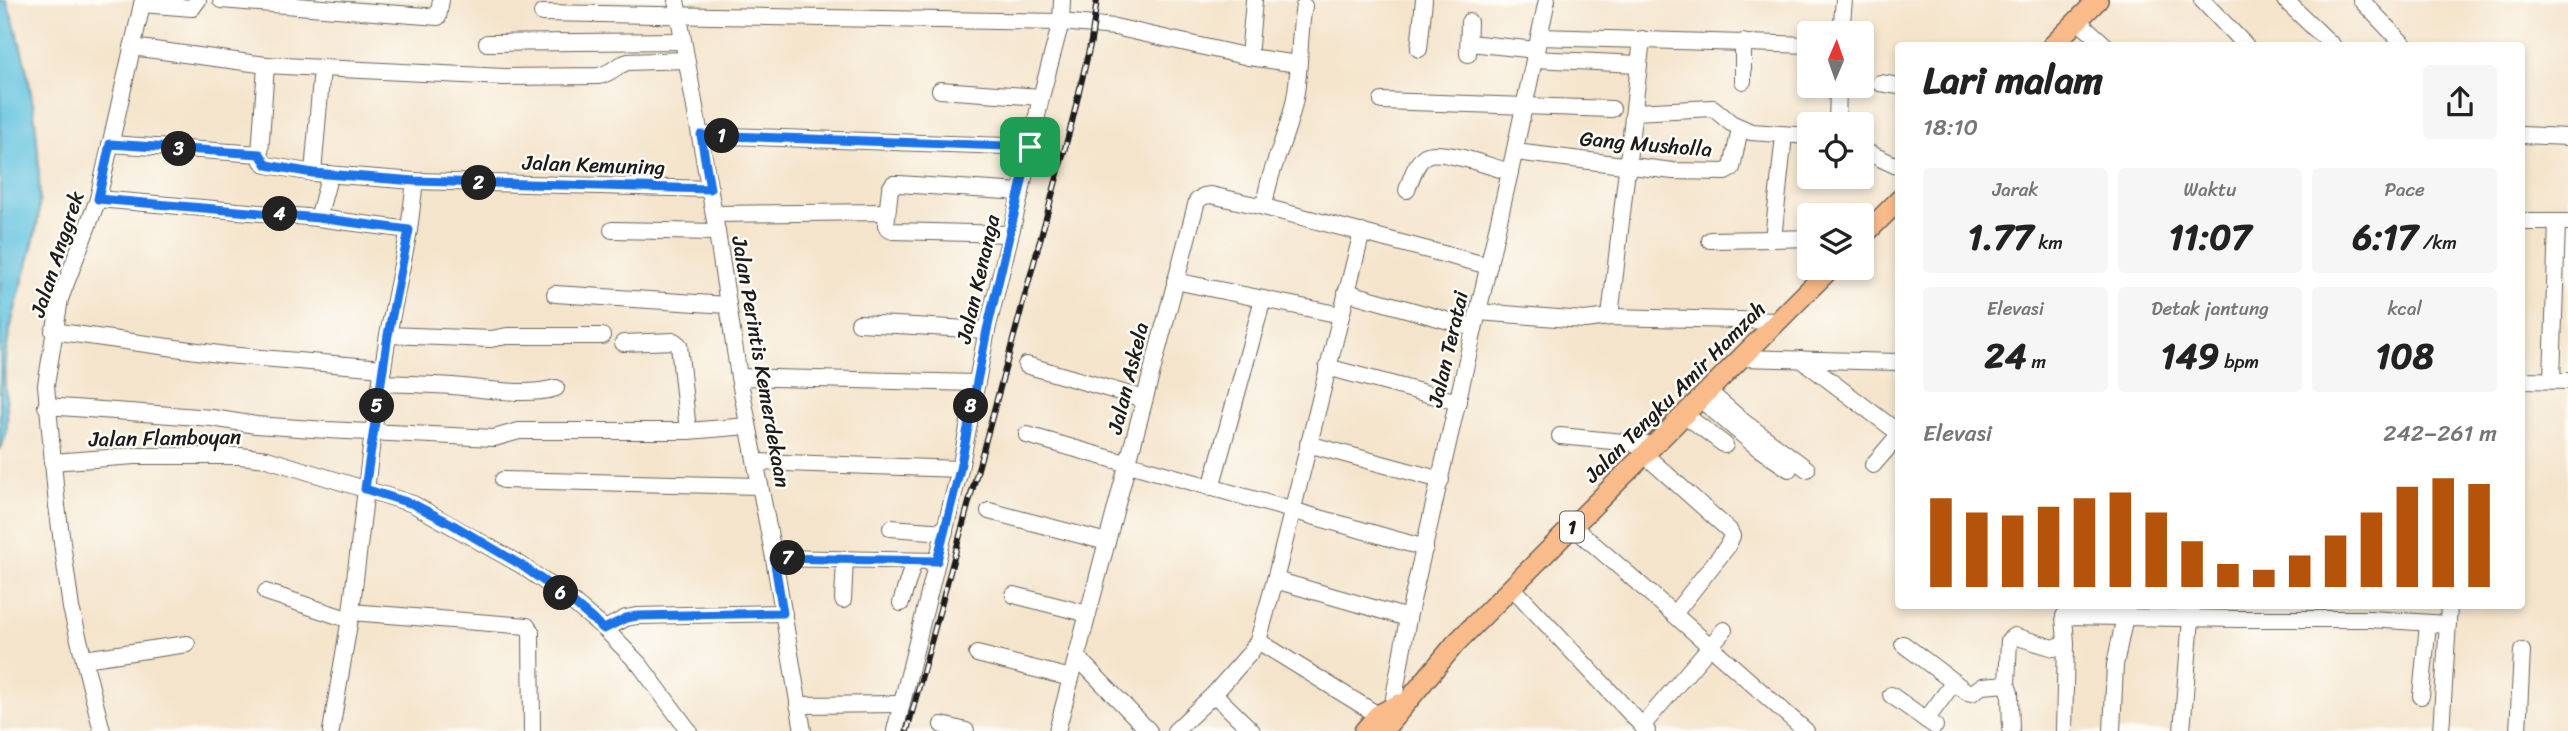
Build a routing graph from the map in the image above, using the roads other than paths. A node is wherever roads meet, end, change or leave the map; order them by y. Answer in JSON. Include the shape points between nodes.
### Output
{"nodes":[{"id":1,"x":198,"y":0,"type":"edge"},
{"id":2,"x":221,"y":0,"type":"edge"},
{"id":3,"x":441,"y":0,"type":"edge"},
{"id":4,"x":1062,"y":0,"type":"edge"},
{"id":5,"x":1254,"y":0,"type":"edge"},
{"id":6,"x":1424,"y":0,"type":"edge"},
{"id":7,"x":1547,"y":0,"type":"edge"},
{"id":8,"x":1844,"y":0,"type":"edge"},
{"id":9,"x":2098,"y":0,"type":"edge"},
{"id":10,"x":2202,"y":0,"type":"edge"},
{"id":11,"x":2285,"y":0,"type":"edge"},
{"id":12,"x":2361,"y":0,"type":"edge"},
{"id":13,"x":143,"y":2,"type":"edge"},
{"id":14,"x":1304,"y":6,"type":"dead end"},
{"id":15,"x":677,"y":8,"type":"edge"},
{"id":16,"x":542,"y":13,"type":"dead end"},
{"id":17,"x":2077,"y":20,"type":"junction"},
{"id":18,"x":1842,"y":21,"type":"edge"},
{"id":19,"x":1061,"y":22,"type":"junction"},
{"id":20,"x":1469,"y":22,"type":"dead end"},
{"id":21,"x":1642,"y":39,"type":"junction"},
{"id":22,"x":683,"y":41,"type":"junction"},
{"id":23,"x":1743,"y":42,"type":"junction"},
{"id":24,"x":2056,"y":42,"type":"edge"},
{"id":25,"x":2102,"y":42,"type":"edge"},
{"id":26,"x":2242,"y":42,"type":"edge"},
{"id":27,"x":2329,"y":42,"type":"edge"},
{"id":28,"x":2401,"y":42,"type":"edge"},
{"id":29,"x":487,"y":43,"type":"dead end"},
{"id":30,"x":1797,"y":44,"type":"edge"},
{"id":31,"x":132,"y":47,"type":"junction"},
{"id":32,"x":1419,"y":49,"type":"dead end"},
{"id":33,"x":1536,"y":49,"type":"junction"},
{"id":34,"x":1250,"y":57,"type":"junction"},
{"id":35,"x":686,"y":60,"type":"junction"},
{"id":36,"x":1298,"y":64,"type":"junction"},
{"id":37,"x":1638,"y":64,"type":"junction"},
{"id":38,"x":267,"y":65,"type":"junction"},
{"id":39,"x":322,"y":68,"type":"junction"},
{"id":40,"x":1743,"y":80,"type":"dead end"},
{"id":41,"x":1880,"y":83,"type":"dead end"},
{"id":42,"x":1895,"y":85,"type":"edge"},
{"id":43,"x":940,"y":90,"type":"dead end"},
{"id":44,"x":1041,"y":97,"type":"junction"},
{"id":45,"x":1382,"y":101,"type":"dead end"},
{"id":46,"x":1524,"y":107,"type":"junction"},
{"id":47,"x":1612,"y":109,"type":"dead end"},
{"id":48,"x":1634,"y":112,"type":"junction"},
{"id":49,"x":1740,"y":128,"type":"junction"},
{"id":50,"x":701,"y":135,"type":"junction"},
{"id":51,"x":1784,"y":135,"type":"junction"},
{"id":52,"x":2525,"y":135,"type":"edge"},
{"id":53,"x":1797,"y":136,"type":"edge"},
{"id":54,"x":2568,"y":137,"type":"edge"},
{"id":55,"x":110,"y":144,"type":"junction"},
{"id":56,"x":1030,"y":147,"type":"junction"},
{"id":57,"x":1515,"y":152,"type":"junction"},
{"id":58,"x":1874,"y":156,"type":"edge"},
{"id":59,"x":264,"y":160,"type":"junction"},
{"id":60,"x":1895,"y":165,"type":"edge"},
{"id":61,"x":1626,"y":166,"type":"junction"},
{"id":62,"x":1510,"y":172,"type":"junction"},
{"id":63,"x":313,"y":173,"type":"junction"},
{"id":64,"x":330,"y":174,"type":"junction"},
{"id":65,"x":415,"y":181,"type":"junction"},
{"id":66,"x":710,"y":189,"type":"junction"},
{"id":67,"x":1407,"y":190,"type":"dead end"},
{"id":68,"x":1021,"y":192,"type":"junction"},
{"id":69,"x":98,"y":199,"type":"junction"},
{"id":70,"x":1895,"y":204,"type":"edge"},
{"id":71,"x":1264,"y":207,"type":"junction"},
{"id":72,"x":887,"y":212,"type":"junction"},
{"id":73,"x":714,"y":214,"type":"junction"},
{"id":74,"x":318,"y":218,"type":"junction"},
{"id":75,"x":2525,"y":222,"type":"edge"},
{"id":76,"x":2562,"y":222,"type":"edge"},
{"id":77,"x":1874,"y":225,"type":"edge"},
{"id":78,"x":409,"y":230,"type":"junction"},
{"id":79,"x":612,"y":230,"type":"dead end"},
{"id":80,"x":717,"y":232,"type":"junction"},
{"id":81,"x":1362,"y":232,"type":"junction"},
{"id":82,"x":1010,"y":234,"type":"junction"},
{"id":83,"x":1797,"y":238,"type":"edge"},
{"id":84,"x":1773,"y":239,"type":"junction"},
{"id":85,"x":1710,"y":240,"type":"dead end"},
{"id":86,"x":1489,"y":266,"type":"junction"},
{"id":87,"x":1819,"y":280,"type":"edge"},
{"id":88,"x":1175,"y":281,"type":"junction"},
{"id":89,"x":1346,"y":292,"type":"junction"},
{"id":90,"x":555,"y":294,"type":"dead end"},
{"id":91,"x":1263,"y":299,"type":"junction"},
{"id":92,"x":728,"y":305,"type":"junction"},
{"id":93,"x":1478,"y":312,"type":"junction"},
{"id":94,"x":1340,"y":316,"type":"junction"},
{"id":95,"x":1610,"y":317,"type":"junction"},
{"id":96,"x":1779,"y":321,"type":"junction"},
{"id":97,"x":859,"y":323,"type":"dead end"},
{"id":98,"x":1474,"y":328,"type":"junction"},
{"id":99,"x":987,"y":330,"type":"junction"},
{"id":100,"x":53,"y":331,"type":"junction"},
{"id":101,"x":388,"y":335,"type":"junction"},
{"id":102,"x":602,"y":336,"type":"dead end"},
{"id":103,"x":623,"y":343,"type":"dead end"},
{"id":104,"x":1742,"y":358,"type":"junction"},
{"id":105,"x":1801,"y":359,"type":"junction"},
{"id":106,"x":1895,"y":362,"type":"edge"},
{"id":107,"x":1026,"y":365,"type":"dead end"},
{"id":108,"x":1328,"y":367,"type":"junction"},
{"id":109,"x":382,"y":376,"type":"junction"},
{"id":110,"x":739,"y":377,"type":"junction"},
{"id":111,"x":2525,"y":380,"type":"edge"},
{"id":112,"x":2560,"y":381,"type":"edge"},
{"id":113,"x":976,"y":383,"type":"junction"},
{"id":114,"x":556,"y":387,"type":"dead end"},
{"id":115,"x":1704,"y":395,"type":"junction"},
{"id":116,"x":1144,"y":398,"type":"junction"},
{"id":117,"x":1458,"y":402,"type":"junction"},
{"id":118,"x":46,"y":406,"type":"junction"},
{"id":119,"x":1685,"y":415,"type":"junction"},
{"id":120,"x":748,"y":426,"type":"junction"},
{"id":121,"x":688,"y":431,"type":"junction"},
{"id":122,"x":1895,"y":431,"type":"edge"},
{"id":123,"x":373,"y":432,"type":"junction"},
{"id":124,"x":1027,"y":435,"type":"dead end"},
{"id":125,"x":1560,"y":436,"type":"dead end"},
{"id":126,"x":1895,"y":439,"type":"edge"},
{"id":127,"x":1308,"y":444,"type":"junction"},
{"id":128,"x":1725,"y":445,"type":"dead end"},
{"id":129,"x":1649,"y":450,"type":"junction"},
{"id":130,"x":52,"y":462,"type":"junction"},
{"id":131,"x":757,"y":463,"type":"junction"},
{"id":132,"x":1129,"y":464,"type":"junction"},
{"id":133,"x":1873,"y":465,"type":"dead end"},
{"id":134,"x":960,"y":469,"type":"junction"},
{"id":135,"x":1788,"y":469,"type":"dead end"},
{"id":136,"x":1807,"y":469,"type":"dead end"},
{"id":137,"x":503,"y":480,"type":"dead end"},
{"id":138,"x":1441,"y":480,"type":"junction"},
{"id":139,"x":760,"y":486,"type":"junction"},
{"id":140,"x":1211,"y":488,"type":"junction"},
{"id":141,"x":365,"y":489,"type":"junction"},
{"id":142,"x":989,"y":511,"type":"dead end"},
{"id":143,"x":1291,"y":511,"type":"junction"},
{"id":144,"x":1573,"y":527,"type":"junction"},
{"id":145,"x":891,"y":528,"type":"dead end"},
{"id":146,"x":945,"y":532,"type":"junction"},
{"id":147,"x":1107,"y":542,"type":"junction"},
{"id":148,"x":1425,"y":548,"type":"junction"},
{"id":149,"x":774,"y":558,"type":"junction"},
{"id":150,"x":845,"y":559,"type":"junction"},
{"id":151,"x":914,"y":561,"type":"junction"},
{"id":152,"x":937,"y":561,"type":"junction"},
{"id":153,"x":1275,"y":580,"type":"junction"},
{"id":154,"x":1512,"y":587,"type":"junction"},
{"id":155,"x":266,"y":592,"type":"dead end"},
{"id":156,"x":1014,"y":595,"type":"dead end"},
{"id":157,"x":843,"y":600,"type":"dead end"},
{"id":158,"x":901,"y":603,"type":"dead end"},
{"id":159,"x":2449,"y":609,"type":"edge"},
{"id":160,"x":2126,"y":610,"type":"edge"},
{"id":161,"x":2191,"y":612,"type":"edge"},
{"id":162,"x":2240,"y":612,"type":"edge"},
{"id":163,"x":2370,"y":612,"type":"edge"},
{"id":164,"x":783,"y":613,"type":"junction"},
{"id":165,"x":1088,"y":614,"type":"junction"},
{"id":166,"x":1674,"y":614,"type":"junction"},
{"id":167,"x":351,"y":616,"type":"junction"},
{"id":168,"x":1408,"y":618,"type":"junction"},
{"id":169,"x":2428,"y":624,"type":"junction"},
{"id":170,"x":2448,"y":624,"type":"junction"},
{"id":171,"x":604,"y":629,"type":"junction"},
{"id":172,"x":1724,"y":630,"type":"dead end"},
{"id":173,"x":1258,"y":641,"type":"junction"},
{"id":174,"x":2066,"y":643,"type":"junction"},
{"id":175,"x":187,"y":644,"type":"dead end"},
{"id":176,"x":1903,"y":644,"type":"dead end"},
{"id":177,"x":1710,"y":648,"type":"junction"},
{"id":178,"x":2522,"y":651,"type":"dead end"},
{"id":179,"x":977,"y":654,"type":"dead end"},
{"id":180,"x":1077,"y":657,"type":"junction"},
{"id":181,"x":83,"y":659,"type":"junction"},
{"id":182,"x":1071,"y":678,"type":"junction"},
{"id":183,"x":1954,"y":682,"type":"junction"},
{"id":184,"x":2007,"y":684,"type":"junction"},
{"id":185,"x":1214,"y":694,"type":"junction"},
{"id":186,"x":1891,"y":695,"type":"dead end"},
{"id":187,"x":2421,"y":696,"type":"dead end"},
{"id":188,"x":901,"y":704,"type":"junction"},
{"id":189,"x":798,"y":705,"type":"junction"},
{"id":190,"x":1390,"y":718,"type":"edge"},
{"id":191,"x":942,"y":725,"type":"dead end"},
{"id":192,"x":1644,"y":728,"type":"edge"},
{"id":193,"x":102,"y":731,"type":"edge"},
{"id":194,"x":331,"y":731,"type":"edge"},
{"id":195,"x":532,"y":731,"type":"edge"},
{"id":196,"x":689,"y":731,"type":"edge"},
{"id":197,"x":803,"y":731,"type":"edge"},
{"id":198,"x":895,"y":731,"type":"edge"},
{"id":199,"x":966,"y":731,"type":"edge"},
{"id":200,"x":1057,"y":731,"type":"edge"},
{"id":201,"x":1149,"y":731,"type":"edge"},
{"id":202,"x":1175,"y":731,"type":"edge"},
{"id":203,"x":1252,"y":731,"type":"edge"},
{"id":204,"x":1364,"y":731,"type":"edge"},
{"id":205,"x":1806,"y":731,"type":"edge"},
{"id":206,"x":2011,"y":731,"type":"edge"},
{"id":207,"x":2064,"y":731,"type":"edge"},
{"id":208,"x":2112,"y":731,"type":"edge"},
{"id":209,"x":2182,"y":731,"type":"edge"},
{"id":210,"x":2441,"y":731,"type":"edge"},
{"id":211,"x":2518,"y":731,"type":"edge"}],
"edges":[{"from":1,"to":13,"type":"street","via":[[192,8]]},
{"from":2,"to":3,"type":"street","via":[[438,17]]},
{"from":4,"to":19,"type":"street","name":"Jalan Kenanga"},
{"from":5,"to":34,"type":"street"},
{"from":6,"to":32,"type":"street"},
{"from":7,"to":33,"type":"street","name":"Jalan Teratai"},
{"from":8,"to":18,"type":"street"},
{"from":9,"to":17,"type":"main road"},
{"from":10,"to":26,"type":"street"},
{"from":11,"to":27,"type":"street"},
{"from":12,"to":28,"type":"street"},
{"from":13,"to":31,"type":"street","name":"Jalan Anggrek"},
{"from":14,"to":36,"type":"street"},
{"from":15,"to":16,"type":"street"},
{"from":15,"to":19,"type":"street"},
{"from":15,"to":22,"type":"street","name":"Jalan Perintis Kemerdekaan"},
{"from":17,"to":24,"type":"main road"},
{"from":17,"to":25,"type":"street"},
{"from":19,"to":34,"type":"street","via":[[1115,27]]},
{"from":19,"to":44,"type":"street","name":"Jalan Kenanga"},
{"from":20,"to":33,"type":"street","via":[[1468,49]]},
{"from":21,"to":23,"type":"street"},
{"from":21,"to":33,"type":"street"},
{"from":21,"to":37,"type":"street"},
{"from":22,"to":29,"type":"street"},
{"from":22,"to":35,"type":"street","name":"Jalan Perintis Kemerdekaan"},
{"from":23,"to":30,"type":"street"},
{"from":23,"to":40,"type":"street"},
{"from":31,"to":38,"type":"street"},
{"from":31,"to":55,"type":"street","name":"Jalan Anggrek"},
{"from":33,"to":37,"type":"street"},
{"from":33,"to":46,"type":"street","name":"Jalan Teratai"},
{"from":34,"to":36,"type":"street"},
{"from":35,"to":39,"type":"street","via":[[628,62],[598,76],[504,77]]},
{"from":35,"to":50,"type":"street","name":"Jalan Perintis Kemerdekaan"},
{"from":36,"to":71,"type":"street","via":[[1294,102],[1267,182]]},
{"from":37,"to":48,"type":"street"},
{"from":38,"to":39,"type":"street"},
{"from":38,"to":59,"type":"street"},
{"from":39,"to":63,"type":"street"},
{"from":41,"to":42,"type":"street"},
{"from":43,"to":44,"type":"street"},
{"from":44,"to":56,"type":"street","name":"Jalan Kenanga"},
{"from":45,"to":46,"type":"street"},
{"from":46,"to":47,"type":"street"},
{"from":46,"to":57,"type":"street","name":"Jalan Teratai"},
{"from":48,"to":49,"type":"street","via":[[1713,108]]},
{"from":48,"to":61,"type":"street"},
{"from":49,"to":51,"type":"street"},
{"from":49,"to":61,"type":"street","name":"Gang Musholla","via":[[1729,170]]},
{"from":50,"to":56,"type":"street"},
{"from":50,"to":66,"type":"street","name":"Jalan Perintis Kemerdekaan"},
{"from":51,"to":53,"type":"street"},
{"from":51,"to":84,"type":"street"},
{"from":52,"to":54,"type":"street"},
{"from":55,"to":59,"type":"street","name":"Jalan Kemuning"},
{"from":55,"to":69,"type":"street","name":"Jalan Anggrek"},
{"from":56,"to":68,"type":"street","name":"Jalan Kenanga"},
{"from":57,"to":61,"type":"street","name":"Gang Musholla"},
{"from":57,"to":62,"type":"street","name":"Jalan Teratai"},
{"from":58,"to":60,"type":"street"},
{"from":59,"to":63,"type":"street","name":"Jalan Kemuning"},
{"from":61,"to":95,"type":"street"},
{"from":62,"to":67,"type":"street","via":[[1433,154],[1416,166]]},
{"from":62,"to":86,"type":"street","name":"Jalan Teratai"},
{"from":63,"to":64,"type":"street","name":"Jalan Kemuning"},
{"from":64,"to":65,"type":"street","name":"Jalan Kemuning"},
{"from":64,"to":74,"type":"street"},
{"from":65,"to":66,"type":"street","name":"Jalan Kemuning"},
{"from":65,"to":78,"type":"street"},
{"from":66,"to":73,"type":"street","name":"Jalan Perintis Kemerdekaan"},
{"from":68,"to":72,"type":"street","via":[[893,184]]},
{"from":68,"to":82,"type":"street","name":"Jalan Kenanga"},
{"from":69,"to":74,"type":"street"},
{"from":69,"to":100,"type":"street","name":"Jalan Anggrek","via":[[60,299]]},
{"from":70,"to":77,"type":"main road"},
{"from":71,"to":81,"type":"street","name":"Jalan Askela"},
{"from":71,"to":88,"type":"street","name":"Jalan Askela","via":[[1211,195],[1200,198]]},
{"from":72,"to":73,"type":"street"},
{"from":72,"to":82,"type":"street","via":[[886,225],[893,231]]},
{"from":73,"to":80,"type":"street","name":"Jalan Perintis Kemerdekaan"},
{"from":74,"to":78,"type":"street"},
{"from":75,"to":76,"type":"street"},
{"from":76,"to":112,"type":"street"},
{"from":78,"to":101,"type":"street"},
{"from":79,"to":80,"type":"street"},
{"from":80,"to":92,"type":"street","name":"Jalan Perintis Kemerdekaan"},
{"from":81,"to":86,"type":"street","name":"Jalan Askela"},
{"from":81,"to":89,"type":"street"},
{"from":82,"to":99,"type":"street","name":"Jalan Kenanga"},
{"from":83,"to":84,"type":"street"},
{"from":84,"to":85,"type":"street"},
{"from":86,"to":93,"type":"street","name":"Jalan Teratai"},
{"from":87,"to":96,"type":"main road","name":"Jalan Tengku Amir Hamzah","number":"1"},
{"from":88,"to":91,"type":"street"},
{"from":88,"to":116,"type":"street","name":"Jalan Askela"},
{"from":89,"to":94,"type":"street"},
{"from":89,"to":98,"type":"street"},
{"from":90,"to":92,"type":"street"},
{"from":91,"to":94,"type":"street"},
{"from":91,"to":140,"type":"street"},
{"from":92,"to":110,"type":"street","name":"Jalan Perintis Kemerdekaan"},
{"from":93,"to":95,"type":"street","via":[[1584,320]]},
{"from":93,"to":98,"type":"street","name":"Jalan Teratai"},
{"from":94,"to":108,"type":"street"},
{"from":95,"to":96,"type":"street"},
{"from":96,"to":104,"type":"main road","name":"Jalan Tengku Amir Hamzah","number":"1"},
{"from":97,"to":99,"type":"street"},
{"from":98,"to":117,"type":"street","name":"Jalan Teratai"},
{"from":99,"to":113,"type":"street","name":"Jalan Kenanga"},
{"from":100,"to":109,"type":"street"},
{"from":100,"to":118,"type":"street","name":"Jalan Anggrek"},
{"from":101,"to":102,"type":"street","via":[[491,339]]},
{"from":101,"to":109,"type":"street"},
{"from":103,"to":121,"type":"street","via":[[674,341],[679,345]]},
{"from":104,"to":105,"type":"street"},
{"from":104,"to":115,"type":"main road","name":"Jalan Tengku Amir Hamzah","number":"1"},
{"from":105,"to":106,"type":"street"},
{"from":105,"to":122,"type":"street"},
{"from":107,"to":116,"type":"street"},
{"from":108,"to":117,"type":"street"},
{"from":108,"to":127,"type":"street"},
{"from":109,"to":114,"type":"street","via":[[498,391]]},
{"from":109,"to":123,"type":"street"},
{"from":110,"to":113,"type":"street"},
{"from":110,"to":120,"type":"street","name":"Jalan Perintis Kemerdekaan"},
{"from":111,"to":112,"type":"street"},
{"from":113,"to":134,"type":"street","name":"Jalan Kenanga"},
{"from":115,"to":119,"type":"main road","name":"Jalan Tengku Amir Hamzah","number":"1"},
{"from":115,"to":135,"type":"street","via":[[1758,448]]},
{"from":115,"to":136,"type":"street"},
{"from":116,"to":132,"type":"street","name":"Jalan Askela"},
{"from":117,"to":138,"type":"street","name":"Jalan Teratai"},
{"from":118,"to":123,"type":"street"},
{"from":118,"to":130,"type":"street","name":"Jalan Anggrek"},
{"from":119,"to":128,"type":"street"},
{"from":119,"to":129,"type":"main road","name":"Jalan Tengku Amir Hamzah","number":"1"},
{"from":120,"to":121,"type":"street"},
{"from":120,"to":131,"type":"street","name":"Jalan Perintis Kemerdekaan"},
{"from":121,"to":123,"type":"street","via":[[519,431],[494,438]]},
{"from":123,"to":141,"type":"street"},
{"from":124,"to":132,"type":"street"},
{"from":125,"to":129,"type":"street"},
{"from":126,"to":133,"type":"street"},
{"from":127,"to":138,"type":"street"},
{"from":127,"to":143,"type":"street"},
{"from":129,"to":144,"type":"main road","name":"Jalan Tengku Amir Hamzah","number":"1"},
{"from":129,"to":166,"type":"street","via":[[1732,536]]},
{"from":130,"to":141,"type":"street","name":"Jalan Flamboyan","via":[[240,456],[267,459]]},
{"from":130,"to":181,"type":"street","name":"Jalan Anggrek","via":[[71,608]]},
{"from":131,"to":134,"type":"street"},
{"from":131,"to":139,"type":"street","name":"Jalan Perintis Kemerdekaan"},
{"from":132,"to":140,"type":"street"},
{"from":132,"to":147,"type":"street","name":"Jalan Askela"},
{"from":134,"to":146,"type":"street","name":"Jalan Kenanga"},
{"from":137,"to":139,"type":"street"},
{"from":138,"to":148,"type":"street","name":"Jalan Teratai"},
{"from":139,"to":149,"type":"street","name":"Jalan Perintis Kemerdekaan"},
{"from":140,"to":143,"type":"street"},
{"from":141,"to":167,"type":"street"},
{"from":141,"to":171,"type":"street","name":"Jalan Flamboyan","via":[[413,504],[450,523],[521,565]]},
{"from":142,"to":147,"type":"street"},
{"from":143,"to":148,"type":"street"},
{"from":143,"to":153,"type":"street"},
{"from":144,"to":154,"type":"main road","name":"Jalan Tengku Amir Hamzah","number":"1"},
{"from":144,"to":166,"type":"street"},
{"from":145,"to":146,"type":"street"},
{"from":146,"to":152,"type":"street","name":"Jalan Kenanga"},
{"from":147,"to":165,"type":"street","name":"Jalan Askela"},
{"from":148,"to":168,"type":"street","name":"Jalan Teratai"},
{"from":149,"to":150,"type":"street"},
{"from":149,"to":164,"type":"street","name":"Jalan Perintis Kemerdekaan"},
{"from":150,"to":151,"type":"street"},
{"from":150,"to":157,"type":"street"},
{"from":151,"to":152,"type":"street"},
{"from":151,"to":158,"type":"street"},
{"from":152,"to":188,"type":"street","name":"Jalan Kenanga"},
{"from":153,"to":168,"type":"street"},
{"from":153,"to":173,"type":"street"},
{"from":154,"to":190,"type":"main road","name":"Jalan Tengku Amir Hamzah","number":"1"},
{"from":154,"to":192,"type":"street"},
{"from":155,"to":167,"type":"street"},
{"from":156,"to":165,"type":"street"},
{"from":159,"to":170,"type":"street"},
{"from":160,"to":161,"type":"street"},
{"from":160,"to":174,"type":"street","via":[[2064,616]]},
{"from":160,"to":208,"type":"street","via":[[2115,665]]},
{"from":161,"to":162,"type":"street"},
{"from":161,"to":209,"type":"street"},
{"from":162,"to":163,"type":"street"},
{"from":163,"to":169,"type":"street"},
{"from":164,"to":171,"type":"street","via":[[637,616]]},
{"from":164,"to":189,"type":"street","name":"Jalan Perintis Kemerdekaan"},
{"from":165,"to":180,"type":"street","name":"Jalan Askela"},
{"from":166,"to":177,"type":"street"},
{"from":167,"to":194,"type":"street"},
{"from":167,"to":195,"type":"street","via":[[527,626],[531,632]]},
{"from":168,"to":190,"type":"street","name":"Jalan Teratai"},
{"from":169,"to":170,"type":"street"},
{"from":169,"to":187,"type":"street"},
{"from":170,"to":210,"type":"street"},
{"from":171,"to":196,"type":"street","name":"Jalan Flamboyan","via":[[640,665]]},
{"from":172,"to":177,"type":"street"},
{"from":173,"to":185,"type":"street"},
{"from":173,"to":190,"type":"street"},
{"from":174,"to":184,"type":"street","via":[[2053,648],[2011,638]]},
{"from":174,"to":207,"type":"street"},
{"from":175,"to":181,"type":"street"},
{"from":176,"to":183,"type":"street"},
{"from":177,"to":192,"type":"street"},
{"from":177,"to":205,"type":"street"},
{"from":178,"to":211,"type":"street"},
{"from":179,"to":182,"type":"street"},
{"from":180,"to":182,"type":"street","name":"Jalan Askela"},
{"from":180,"to":201,"type":"street"},
{"from":181,"to":193,"type":"street","name":"Jalan Anggrek"},
{"from":182,"to":200,"type":"street","name":"Jalan Askela"},
{"from":183,"to":184,"type":"street","via":[[1972,693],[1982,686]]},
{"from":183,"to":186,"type":"street","via":[[1930,723]]},
{"from":184,"to":206,"type":"street"},
{"from":185,"to":202,"type":"street"},
{"from":185,"to":203,"type":"street"},
{"from":188,"to":189,"type":"street"},
{"from":188,"to":198,"type":"street","name":"Jalan Kenanga"},
{"from":189,"to":197,"type":"street","name":"Jalan Perintis Kemerdekaan"},
{"from":190,"to":204,"type":"main road","name":"Jalan Tengku Amir Hamzah","number":"1"},
{"from":191,"to":199,"type":"street"}]}
